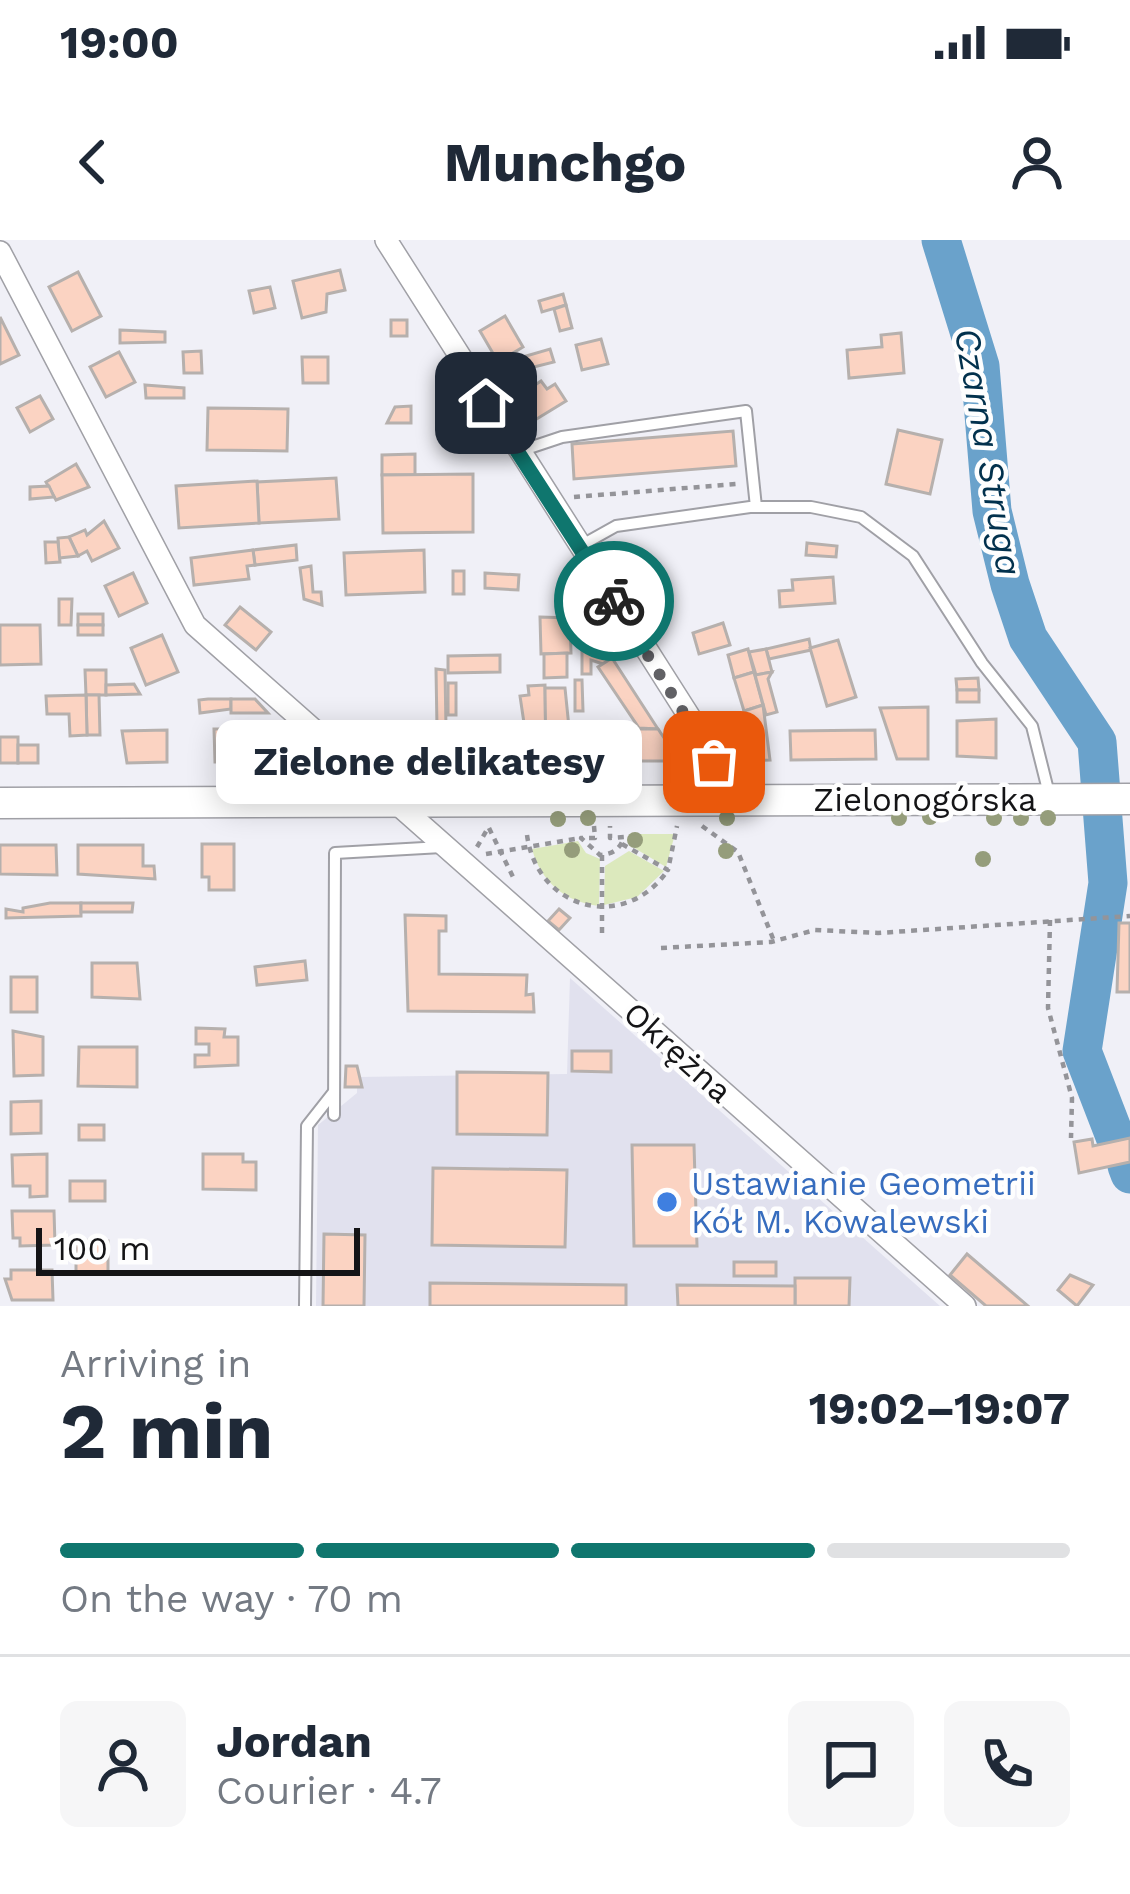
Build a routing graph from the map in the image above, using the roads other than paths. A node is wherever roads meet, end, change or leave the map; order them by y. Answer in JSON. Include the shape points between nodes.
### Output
{"nodes":[{"id":1,"x":386,"y":240,"type":"edge"},
{"id":2,"x":0,"y":252,"type":"edge"},
{"id":3,"x":8,"y":289,"type":"edge"},
{"id":4,"x":518,"y":452,"type":"junction"},
{"id":5,"x":756,"y":507,"type":"junction"},
{"id":6,"x":579,"y":546,"type":"junction"},
{"id":7,"x":341,"y":756,"type":"junction"},
{"id":8,"x":391,"y":798,"type":"junction"},
{"id":9,"x":719,"y":798,"type":"junction"},
{"id":10,"x":322,"y":799,"type":"junction"},
{"id":11,"x":1060,"y":799,"type":"junction"},
{"id":12,"x":1121,"y":799,"type":"edge"},
{"id":13,"x":0,"y":803,"type":"edge"},
{"id":14,"x":446,"y":847,"type":"junction"},
{"id":15,"x":334,"y":1093,"type":"junction"},
{"id":16,"x":334,"y":1115,"type":"dead end"},
{"id":17,"x":305,"y":1306,"type":"edge"},
{"id":18,"x":965,"y":1306,"type":"edge"}],
"edges":[{"from":1,"to":4,"type":"street"},
{"from":2,"to":3,"type":"street","name":"Okrężna"},
{"from":3,"to":7,"type":"street","name":"Okrężna","via":[[195,625]]},
{"from":4,"to":5,"type":"lane","via":[[562,436],[746,411]]},
{"from":4,"to":6,"type":"street"},
{"from":5,"to":6,"type":"lane","via":[[616,526]]},
{"from":5,"to":11,"type":"lane","via":[[861,517],[914,556],[1032,726]]},
{"from":6,"to":9,"type":"street","via":[[701,736]]},
{"from":7,"to":8,"type":"street","name":"Okrężna"},
{"from":7,"to":10,"type":"street"},
{"from":8,"to":9,"type":"street","name":"Zielonogórska"},
{"from":8,"to":10,"type":"street","name":"Zielonogórska"},
{"from":8,"to":14,"type":"street","name":"Okrężna"},
{"from":9,"to":11,"type":"street","name":"Zielonogórska"},
{"from":10,"to":13,"type":"street","name":"Zielonogórska"},
{"from":11,"to":12,"type":"street","name":"Zielonogórska"},
{"from":14,"to":15,"type":"lane","via":[[335,853]]},
{"from":14,"to":18,"type":"street","name":"Okrężna"},
{"from":15,"to":16,"type":"lane"},
{"from":15,"to":17,"type":"lane","via":[[307,1126]]}]}
